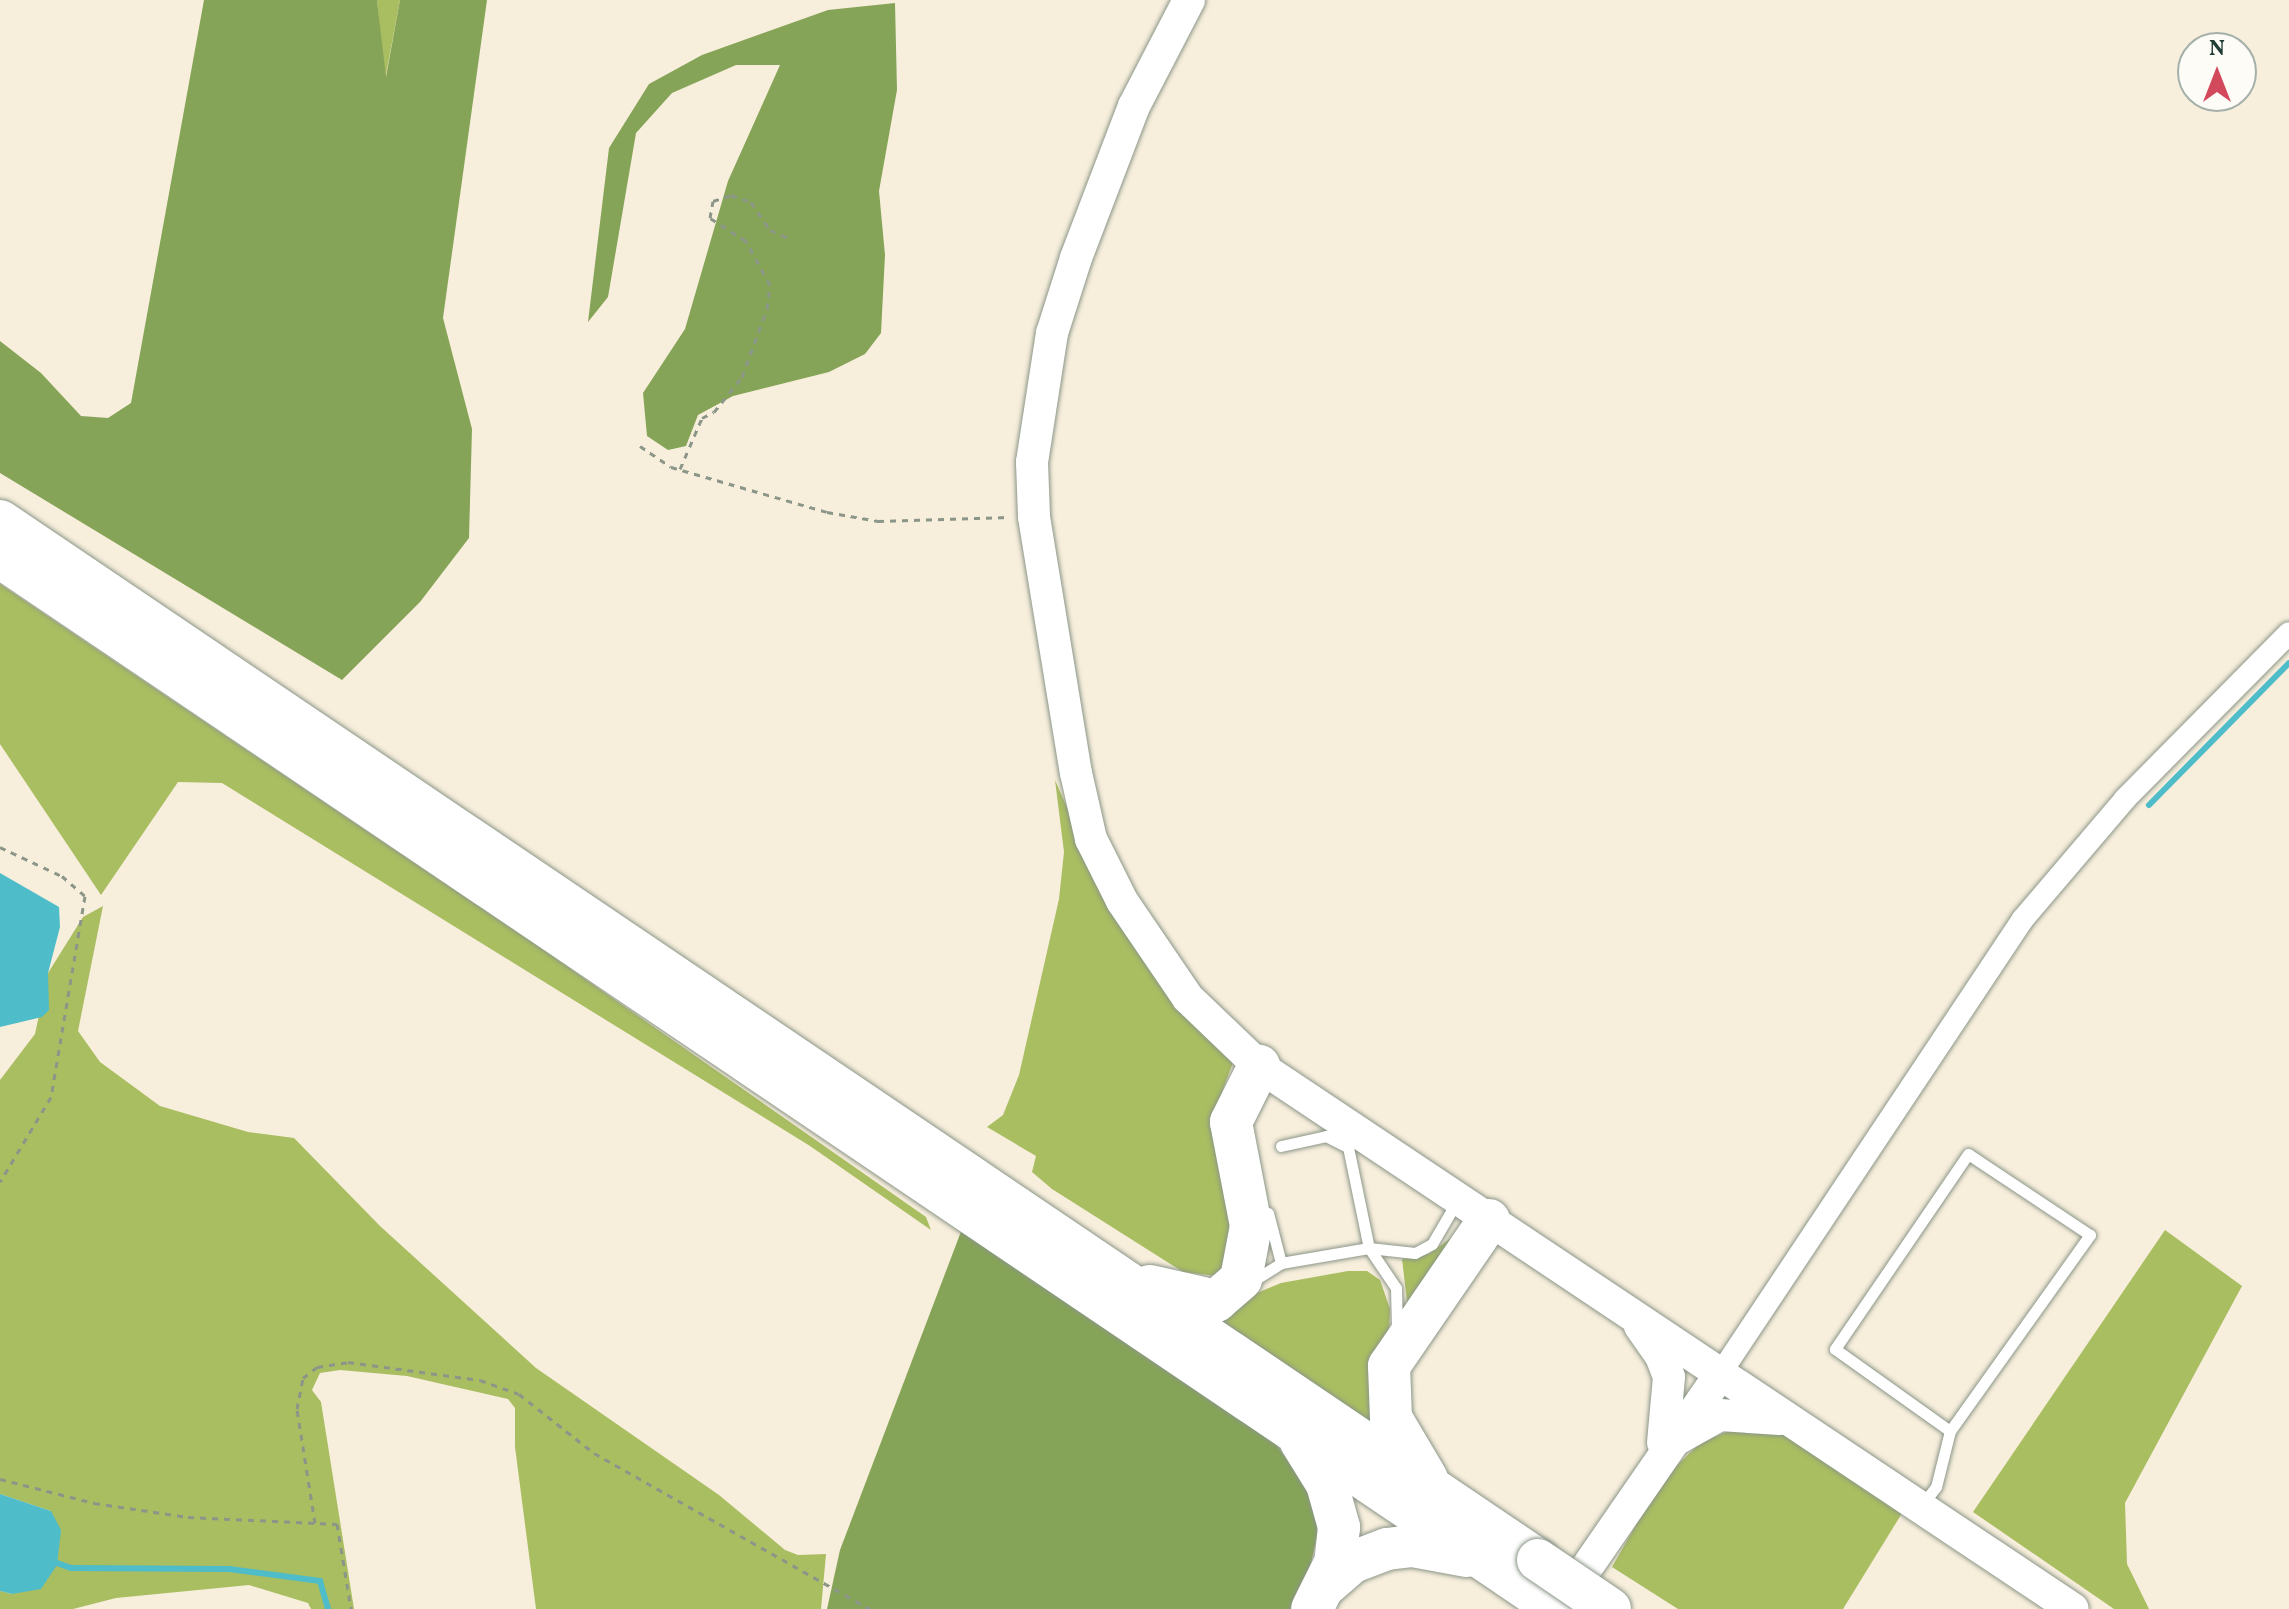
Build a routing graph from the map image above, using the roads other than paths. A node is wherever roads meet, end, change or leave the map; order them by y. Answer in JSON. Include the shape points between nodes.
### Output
{"nodes":[{"id":1,"x":1189,"y":0,"type":"edge"},
{"id":2,"x":0,"y":521,"type":"edge"},
{"id":3,"x":0,"y":557,"type":"edge"},
{"id":4,"x":2289,"y":633,"type":"edge"},
{"id":5,"x":1250,"y":1081,"type":"junction"},
{"id":6,"x":1281,"y":1146,"type":"dead end"},
{"id":7,"x":1256,"y":1171,"type":"dead end"},
{"id":8,"x":1264,"y":1201,"type":"dead end"},
{"id":9,"x":1473,"y":1209,"type":"junction"},
{"id":10,"x":1369,"y":1248,"type":"junction"},
{"id":11,"x":1281,"y":1263,"type":"junction"},
{"id":12,"x":1118,"y":1277,"type":"junction"},
{"id":13,"x":1233,"y":1291,"type":"junction"},
{"id":14,"x":1627,"y":1312,"type":"junction"},
{"id":15,"x":1396,"y":1350,"type":"junction"},
{"id":16,"x":1720,"y":1374,"type":"junction"},
{"id":17,"x":1794,"y":1424,"type":"junction"},
{"id":18,"x":1293,"y":1431,"type":"junction"},
{"id":19,"x":1950,"y":1431,"type":"junction"},
{"id":20,"x":1661,"y":1452,"type":"junction"},
{"id":21,"x":1434,"y":1491,"type":"junction"},
{"id":22,"x":1921,"y":1506,"type":"junction"},
{"id":23,"x":1482,"y":1559,"type":"junction"},
{"id":24,"x":1544,"y":1591,"type":"edge"},
{"id":25,"x":1319,"y":1598,"type":"edge"},
{"id":26,"x":1610,"y":1609,"type":"edge"},
{"id":27,"x":2073,"y":1609,"type":"edge"}],
"edges":[{"from":1,"to":5,"type":"street","via":[[1134,106],[1052,333],[1033,449],[1034,517],[1091,839],[1122,901]]},
{"from":2,"to":12,"type":"highway"},
{"from":3,"to":18,"type":"highway"},
{"from":4,"to":16,"type":"street","via":[[2125,799],[2023,919]]},
{"from":5,"to":7,"type":"lane"},
{"from":5,"to":9,"type":"street"},
{"from":5,"to":13,"type":"highway","via":[[1232,1135],[1251,1226],[1246,1267]]},
{"from":6,"to":10,"type":"lane","via":[[1326,1136],[1348,1147]]},
{"from":8,"to":11,"type":"lane"},
{"from":9,"to":10,"type":"lane","via":[[1432,1244],[1400,1255]]},
{"from":9,"to":14,"type":"street"},
{"from":9,"to":15,"type":"highway"},
{"from":10,"to":11,"type":"lane"},
{"from":10,"to":15,"type":"lane","via":[[1396,1288]]},
{"from":11,"to":13,"type":"lane"},
{"from":12,"to":13,"type":"highway","via":[[1197,1300],[1216,1301]]},
{"from":12,"to":21,"type":"highway"},
{"from":14,"to":16,"type":"street"},
{"from":14,"to":20,"type":"street","via":[[1661,1356],[1669,1377],[1669,1424]]},
{"from":15,"to":21,"type":"highway","via":[[1386,1382],[1391,1418]]},
{"from":16,"to":17,"type":"street"},
{"from":16,"to":20,"type":"street"},
{"from":17,"to":20,"type":"street","via":[[1767,1416],[1720,1415]]},
{"from":17,"to":22,"type":"street"},
{"from":18,"to":23,"type":"highway"},
{"from":18,"to":25,"type":"highway","via":[[1337,1510],[1339,1545]]},
{"from":19,"to":19,"type":"lane","via":[[2090,1235],[1968,1154],[1835,1349]]},
{"from":19,"to":22,"type":"lane","via":[[1936,1487]]},
{"from":20,"to":24,"type":"street"},
{"from":21,"to":24,"type":"highway"},
{"from":22,"to":27,"type":"street"},
{"from":23,"to":24,"type":"highway"},
{"from":23,"to":25,"type":"highway","via":[[1413,1546],[1387,1549],[1353,1562]]},
{"from":24,"to":26,"type":"highway","bridge":true}]}
